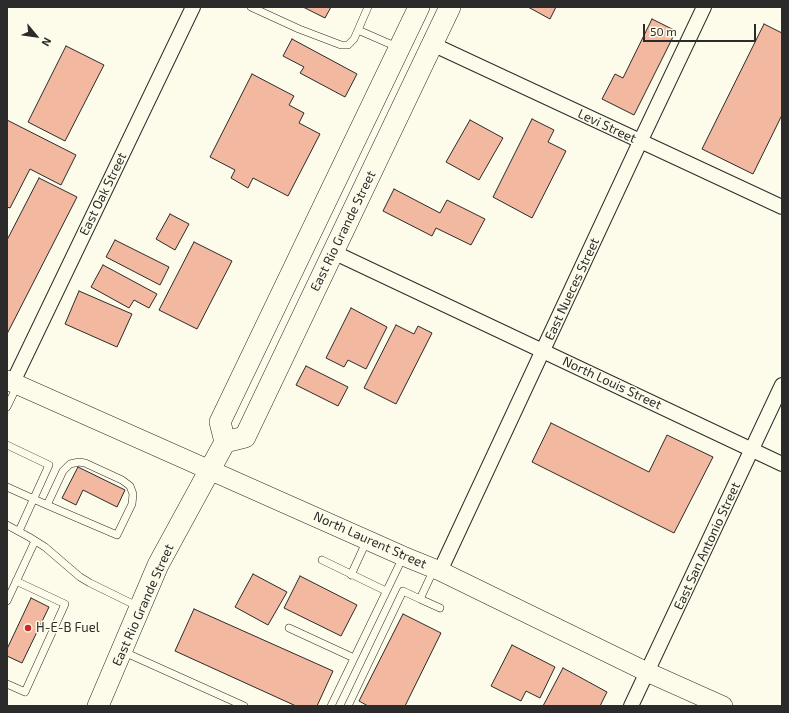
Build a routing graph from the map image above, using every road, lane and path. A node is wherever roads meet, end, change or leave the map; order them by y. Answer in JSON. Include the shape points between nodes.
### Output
{"nodes":[{"id":1,"x":193,"y":7,"type":"edge"},
{"id":2,"x":251,"y":7,"type":"edge"},
{"id":3,"x":368,"y":7,"type":"edge"},
{"id":4,"x":419,"y":7,"type":"edge"},
{"id":5,"x":450,"y":7,"type":"edge"},
{"id":6,"x":704,"y":7,"type":"edge"},
{"id":7,"x":358,"y":30,"type":"junction"},
{"id":8,"x":432,"y":44,"type":"junction"},
{"id":9,"x":399,"y":48,"type":"junction"},
{"id":10,"x":640,"y":142,"type":"junction"},
{"id":11,"x":782,"y":207,"type":"edge"},
{"id":12,"x":333,"y":252,"type":"junction"},
{"id":13,"x":544,"y":351,"type":"junction"},
{"id":14,"x":11,"y":381,"type":"edge"},
{"id":15,"x":782,"y":385,"type":"edge"},
{"id":16,"x":7,"y":407,"type":"edge"},
{"id":17,"x":225,"y":442,"type":"junction"},
{"id":18,"x":7,"y":445,"type":"edge"},
{"id":19,"x":752,"y":450,"type":"junction"},
{"id":20,"x":782,"y":464,"type":"edge"},
{"id":21,"x":211,"y":470,"type":"junction"},
{"id":22,"x":7,"y":487,"type":"edge"},
{"id":23,"x":34,"y":499,"type":"junction"},
{"id":24,"x":47,"y":505,"type":"junction"},
{"id":25,"x":7,"y":526,"type":"edge"},
{"id":26,"x":19,"y":531,"type":"junction"},
{"id":27,"x":367,"y":540,"type":"junction"},
{"id":28,"x":35,"y":541,"type":"junction"},
{"id":29,"x":403,"y":556,"type":"junction"},
{"id":30,"x":322,"y":560,"type":"dead end"},
{"id":31,"x":437,"y":570,"type":"junction"},
{"id":32,"x":351,"y":575,"type":"junction"},
{"id":33,"x":16,"y":581,"type":"junction"},
{"id":34,"x":386,"y":591,"type":"junction"},
{"id":35,"x":420,"y":599,"type":"junction"},
{"id":36,"x":7,"y":601,"type":"edge"},
{"id":37,"x":140,"y":608,"type":"junction"},
{"id":38,"x":440,"y":608,"type":"dead end"},
{"id":39,"x":289,"y":628,"type":"dead end"},
{"id":40,"x":122,"y":651,"type":"junction"},
{"id":41,"x":354,"y":658,"type":"junction"},
{"id":42,"x":647,"y":672,"type":"junction"},
{"id":43,"x":8,"y":687,"type":"edge"},
{"id":44,"x":98,"y":706,"type":"edge"},
{"id":45,"x":244,"y":706,"type":"edge"},
{"id":46,"x":331,"y":706,"type":"edge"},
{"id":47,"x":348,"y":706,"type":"edge"},
{"id":48,"x":631,"y":706,"type":"edge"},
{"id":49,"x":723,"y":706,"type":"edge"}],
"edges":[{"from":1,"to":14,"type":"street","name":"East Oak Street"},
{"from":2,"to":7,"type":"lane","via":[[341,45],[348,45]]},
{"from":3,"to":7,"type":"lane"},
{"from":4,"to":9,"type":"main road"},
{"from":5,"to":8,"type":"main road","name":"East Rio Grande Street"},
{"from":6,"to":10,"type":"street","name":"East Nueces Street"},
{"from":7,"to":9,"type":"lane"},
{"from":8,"to":10,"type":"street","name":"Levi Street"},
{"from":8,"to":12,"type":"main road","name":"East Rio Grande Street"},
{"from":9,"to":17,"type":"main road","via":[[220,422]]},
{"from":10,"to":11,"type":"street","name":"Levi Street"},
{"from":10,"to":13,"type":"street","name":"East Nueces Street"},
{"from":12,"to":13,"type":"street","name":"North Louis Street"},
{"from":12,"to":17,"type":"main road","name":"East Rio Grande Street","via":[[245,437]]},
{"from":13,"to":19,"type":"street","name":"North Louis Street"},
{"from":13,"to":31,"type":"street","name":"East Nueces Street"},
{"from":14,"to":16,"type":"lane"},
{"from":14,"to":21,"type":"main road","name":"North Laurent Street"},
{"from":15,"to":19,"type":"street","name":"East San Antonio Street"},
{"from":17,"to":21,"type":"main road","name":"East Rio Grande Street"},
{"from":18,"to":23,"type":"lane","via":[[49,465]]},
{"from":19,"to":20,"type":"street","name":"North Louis Street"},
{"from":19,"to":42,"type":"street","name":"East San Antonio Street"},
{"from":21,"to":27,"type":"main road","name":"North Laurent Street"},
{"from":21,"to":37,"type":"main road","name":"East Rio Grande Street","via":[[158,565]]},
{"from":22,"to":23,"type":"lane"},
{"from":23,"to":24,"type":"lane"},
{"from":23,"to":26,"type":"lane"},
{"from":24,"to":24,"type":"lane","via":[[117,535],[132,504],[133,494],[130,486],[122,480],[79,462],[70,464],[63,471]]},
{"from":25,"to":26,"type":"lane"},
{"from":26,"to":28,"type":"lane"},
{"from":27,"to":29,"type":"main road","name":"North Laurent Street"},
{"from":27,"to":32,"type":"lane"},
{"from":28,"to":33,"type":"lane"},
{"from":28,"to":37,"type":"lane","via":[[80,577]]},
{"from":29,"to":31,"type":"main road","name":"North Laurent Street"},
{"from":29,"to":34,"type":"lane"},
{"from":30,"to":32,"type":"lane"},
{"from":31,"to":35,"type":"lane"},
{"from":31,"to":42,"type":"main road","name":"North Laurent Street"},
{"from":32,"to":34,"type":"lane"},
{"from":33,"to":36,"type":"lane"},
{"from":33,"to":43,"type":"lane","via":[[65,604],[25,692]]},
{"from":34,"to":41,"type":"lane"},
{"from":35,"to":38,"type":"lane"},
{"from":35,"to":47,"type":"lane","via":[[403,591]]},
{"from":37,"to":40,"type":"main road","name":"East Rio Grande Street"},
{"from":39,"to":41,"type":"lane"},
{"from":40,"to":44,"type":"main road","name":"East Rio Grande Street"},
{"from":40,"to":45,"type":"lane"},
{"from":41,"to":46,"type":"lane"},
{"from":42,"to":48,"type":"street","name":"East San Antonio Street"},
{"from":42,"to":49,"type":"main road","name":"North Laurent Street"}]}
